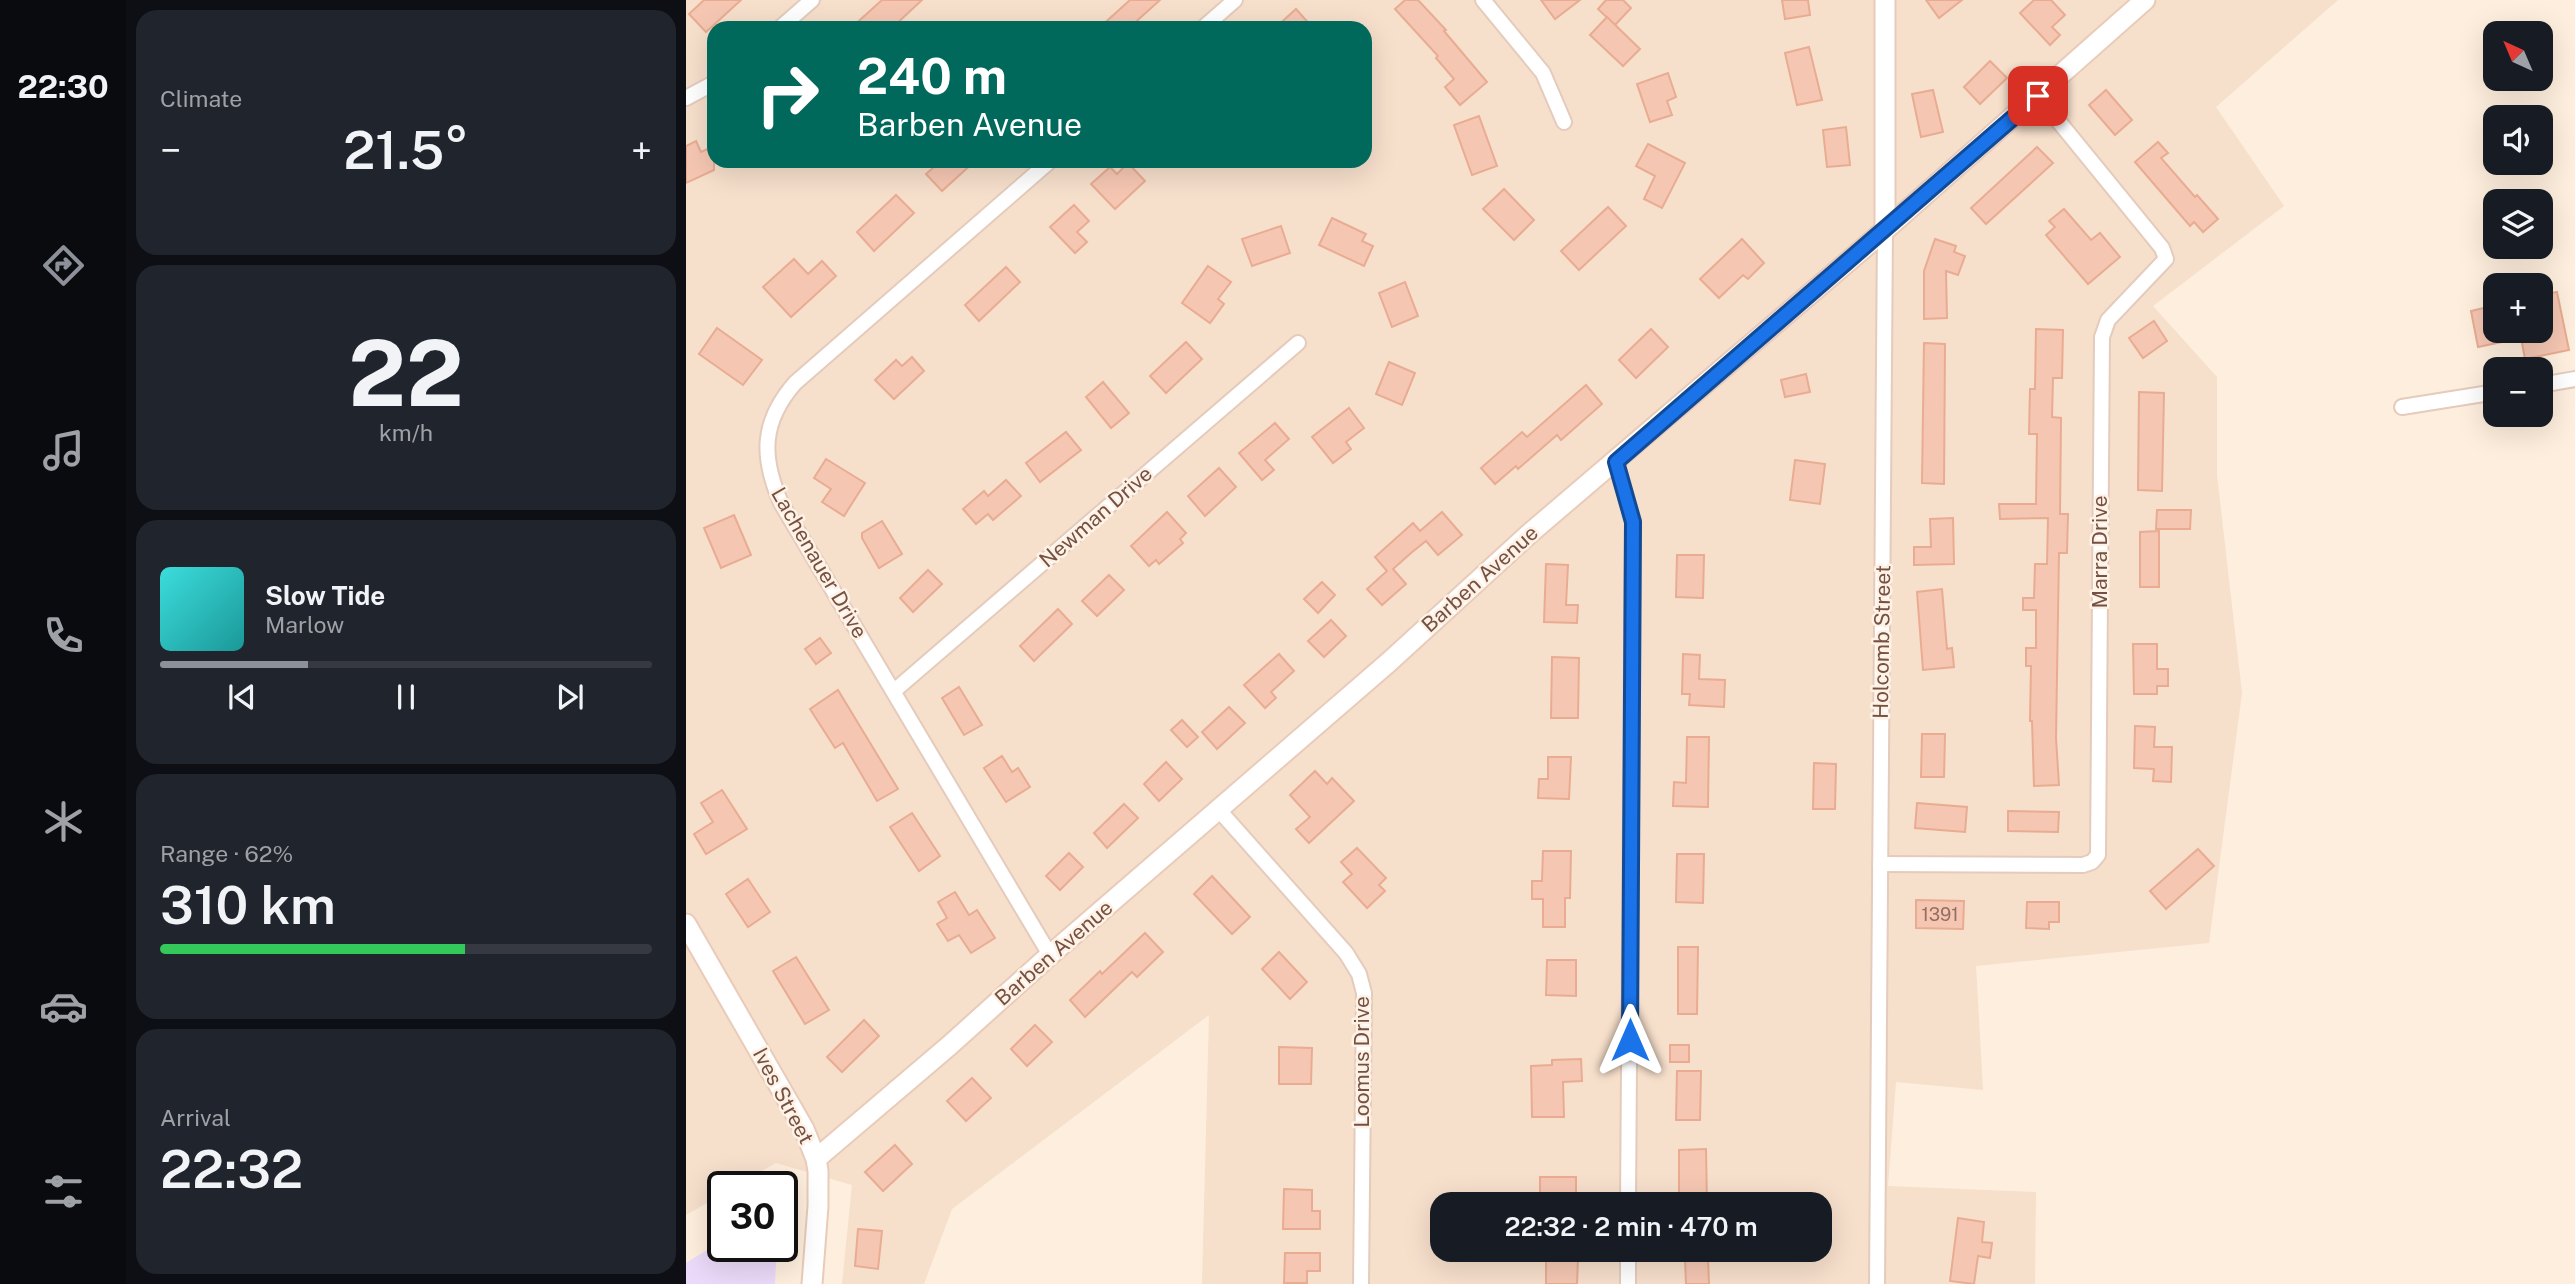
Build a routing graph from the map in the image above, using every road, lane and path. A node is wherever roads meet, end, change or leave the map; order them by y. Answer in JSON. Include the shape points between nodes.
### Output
{"nodes":[{"id":1,"x":812,"y":0,"type":"edge"},
{"id":2,"x":1236,"y":0,"type":"edge"},
{"id":3,"x":1483,"y":0,"type":"edge"},
{"id":4,"x":1885,"y":0,"type":"edge"},
{"id":5,"x":2146,"y":0,"type":"edge"},
{"id":6,"x":787,"y":21,"type":"edge"},
{"id":7,"x":1211,"y":21,"type":"edge"},
{"id":8,"x":707,"y":86,"type":"edge"},
{"id":9,"x":2038,"y":96,"type":"junction"},
{"id":10,"x":686,"y":97,"type":"edge"},
{"id":11,"x":1564,"y":122,"type":"dead end"},
{"id":12,"x":1042,"y":168,"type":"edge"},
{"id":13,"x":1885,"y":230,"type":"junction"},
{"id":14,"x":1298,"y":343,"type":"dead end"},
{"id":15,"x":2575,"y":379,"type":"edge"},
{"id":16,"x":2553,"y":383,"type":"edge"},
{"id":17,"x":2483,"y":394,"type":"edge"},
{"id":18,"x":2402,"y":407,"type":"dead end"},
{"id":19,"x":1616,"y":462,"type":"junction"},
{"id":20,"x":894,"y":691,"type":"junction"},
{"id":21,"x":1218,"y":809,"type":"junction"},
{"id":22,"x":1880,"y":864,"type":"junction"},
{"id":23,"x":686,"y":924,"type":"edge"},
{"id":24,"x":1051,"y":955,"type":"junction"},
{"id":25,"x":816,"y":1159,"type":"junction"},
{"id":26,"x":1628,"y":1192,"type":"edge"},
{"id":27,"x":1628,"y":1262,"type":"edge"},
{"id":28,"x":812,"y":1284,"type":"edge"},
{"id":29,"x":1361,"y":1284,"type":"edge"},
{"id":30,"x":1628,"y":1284,"type":"edge"},
{"id":31,"x":1877,"y":1284,"type":"edge"}],
"edges":[{"from":1,"to":6,"type":"street"},
{"from":2,"to":7,"type":"street"},
{"from":3,"to":11,"type":"street","via":[[1543,73]]},
{"from":4,"to":13,"type":"street","name":"Holcomb Street"},
{"from":5,"to":9,"type":"street","name":"Barben Avenue"},
{"from":8,"to":10,"type":"street"},
{"from":9,"to":13,"type":"street","name":"Barben Avenue"},
{"from":9,"to":22,"type":"street","name":"Marra Drive","via":[[2162,248],[2166,259],[2108,320],[2102,337],[2098,855],[2082,865]]},
{"from":12,"to":20,"type":"street","name":"Lachenauer Drive","via":[[795,383],[772,416],[768,466],[777,493]]},
{"from":13,"to":19,"type":"street","name":"Barben Avenue"},
{"from":13,"to":22,"type":"street","name":"Holcomb Street"},
{"from":14,"to":20,"type":"street","name":"Newman Drive"},
{"from":15,"to":16,"type":"street"},
{"from":17,"to":18,"type":"street"},
{"from":19,"to":21,"type":"street","name":"Barben Avenue"},
{"from":19,"to":26,"type":"street","via":[[1633,522]]},
{"from":20,"to":24,"type":"street","name":"Lachenauer Drive"},
{"from":21,"to":24,"type":"street","name":"Barben Avenue"},
{"from":21,"to":29,"type":"street","name":"Loomus Drive","via":[[1346,953],[1359,974],[1364,993]]},
{"from":22,"to":31,"type":"street","name":"Holcomb Street"},
{"from":23,"to":25,"type":"street","name":"Ives Street","via":[[804,1129]]},
{"from":24,"to":25,"type":"street","name":"Barben Avenue"},
{"from":25,"to":28,"type":"street","name":"Ives Street","via":[[818,1206]]},
{"from":27,"to":30,"type":"street"}]}
